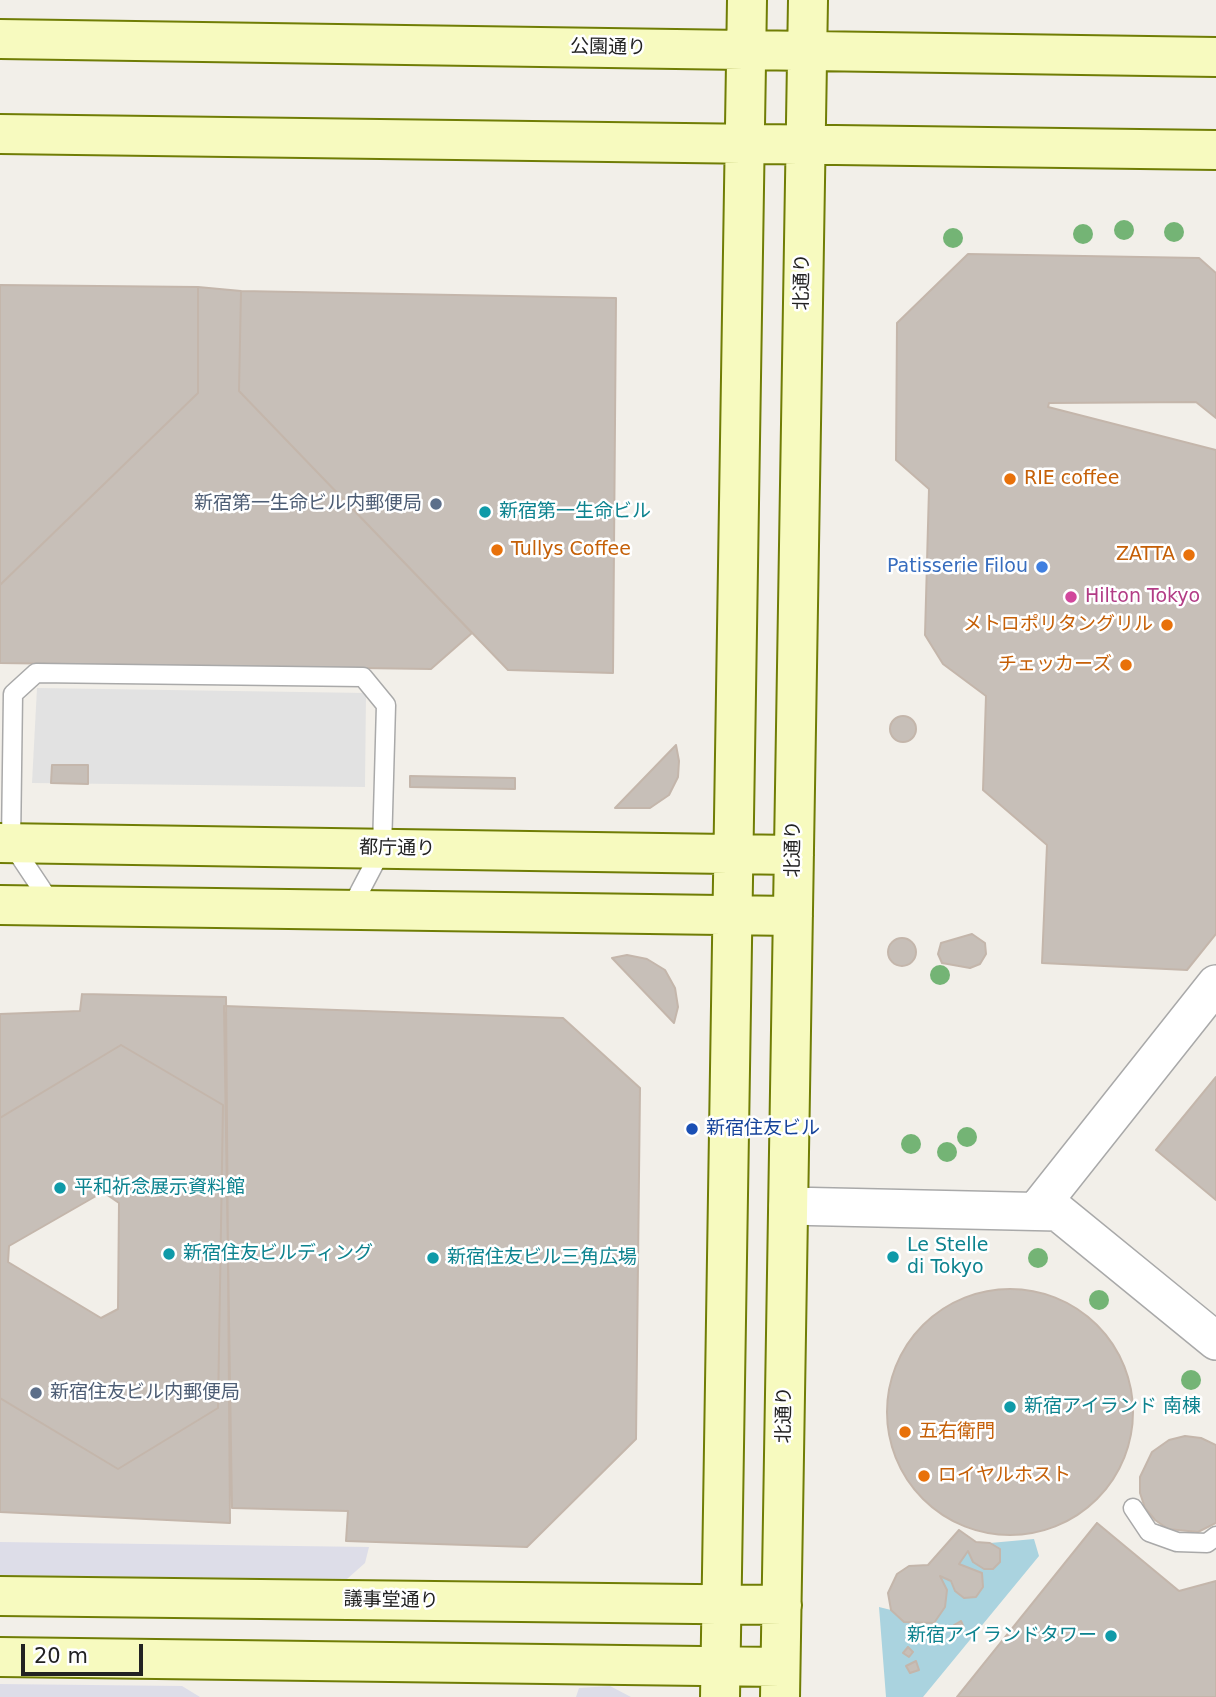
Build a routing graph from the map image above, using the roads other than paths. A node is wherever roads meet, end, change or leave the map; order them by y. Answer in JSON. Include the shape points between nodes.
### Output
{"nodes":[{"id":1,"x":747,"y":0,"type":"edge"},
{"id":2,"x":808,"y":0,"type":"edge"},
{"id":3,"x":0,"y":39,"type":"edge"},
{"id":4,"x":746,"y":50,"type":"junction"},
{"id":5,"x":807,"y":51,"type":"junction"},
{"id":6,"x":1216,"y":57,"type":"edge"},
{"id":7,"x":0,"y":134,"type":"edge"},
{"id":8,"x":745,"y":144,"type":"junction"},
{"id":9,"x":805,"y":145,"type":"junction"},
{"id":10,"x":1216,"y":151,"type":"edge"},
{"id":11,"x":6,"y":843,"type":"edge"},
{"id":12,"x":382,"y":849,"type":"junction"},
{"id":13,"x":733,"y":854,"type":"junction"},
{"id":14,"x":794,"y":855,"type":"junction"},
{"id":15,"x":0,"y":905,"type":"edge"},
{"id":16,"x":53,"y":906,"type":"junction"},
{"id":17,"x":350,"y":910,"type":"junction"},
{"id":18,"x":732,"y":915,"type":"junction"},
{"id":19,"x":793,"y":916,"type":"junction"},
{"id":20,"x":1216,"y":984,"type":"edge"},
{"id":21,"x":788,"y":1206,"type":"junction"},
{"id":22,"x":1036,"y":1211,"type":"junction"},
{"id":23,"x":1216,"y":1341,"type":"edge"},
{"id":24,"x":1133,"y":1508,"type":"dead end"},
{"id":25,"x":1216,"y":1536,"type":"edge"},
{"id":26,"x":0,"y":1596,"type":"edge"},
{"id":27,"x":722,"y":1605,"type":"junction"},
{"id":28,"x":782,"y":1605,"type":"junction"},
{"id":29,"x":0,"y":1657,"type":"edge"},
{"id":30,"x":721,"y":1682,"type":"edge"},
{"id":31,"x":780,"y":1682,"type":"edge"}],
"edges":[{"from":1,"to":4,"type":"main road"},
{"from":2,"to":5,"type":"main road","name":"北通り"},
{"from":3,"to":4,"type":"main road","name":"公園通り"},
{"from":4,"to":5,"type":"main road","name":"公園通り"},
{"from":4,"to":8,"type":"main road"},
{"from":5,"to":6,"type":"main road","name":"公園通り"},
{"from":5,"to":9,"type":"main road","name":"北通り"},
{"from":7,"to":8,"type":"main road"},
{"from":8,"to":9,"type":"main road"},
{"from":8,"to":13,"type":"main road"},
{"from":9,"to":10,"type":"main road"},
{"from":9,"to":14,"type":"main road","name":"北通り"},
{"from":11,"to":12,"type":"main road","name":"都庁通り"},
{"from":11,"to":12,"type":"lane","via":[[13,694],[36,673],[363,677],[386,705]]},
{"from":11,"to":16,"type":"lane"},
{"from":12,"to":13,"type":"main road","name":"都庁通り"},
{"from":12,"to":17,"type":"lane"},
{"from":13,"to":14,"type":"main road","name":"都庁通り"},
{"from":13,"to":18,"type":"main road"},
{"from":14,"to":19,"type":"main road","name":"北通り"},
{"from":15,"to":16,"type":"main road"},
{"from":16,"to":17,"type":"main road"},
{"from":17,"to":18,"type":"main road"},
{"from":18,"to":19,"type":"main road"},
{"from":18,"to":27,"type":"main road"},
{"from":19,"to":21,"type":"main road","name":"北通り"},
{"from":20,"to":22,"type":"street"},
{"from":21,"to":22,"type":"street"},
{"from":21,"to":28,"type":"main road","name":"北通り"},
{"from":22,"to":23,"type":"street","via":[[1058,1212]]},
{"from":24,"to":25,"type":"lane","via":[[1149,1532],[1177,1542],[1207,1543]]},
{"from":26,"to":27,"type":"main road","name":"議事堂通り"},
{"from":27,"to":28,"type":"main road","name":"議事堂通り"},
{"from":27,"to":30,"type":"main road"},
{"from":28,"to":31,"type":"main road","name":"北通り"},
{"from":29,"to":30,"type":"main road"},
{"from":30,"to":31,"type":"main road"}]}
